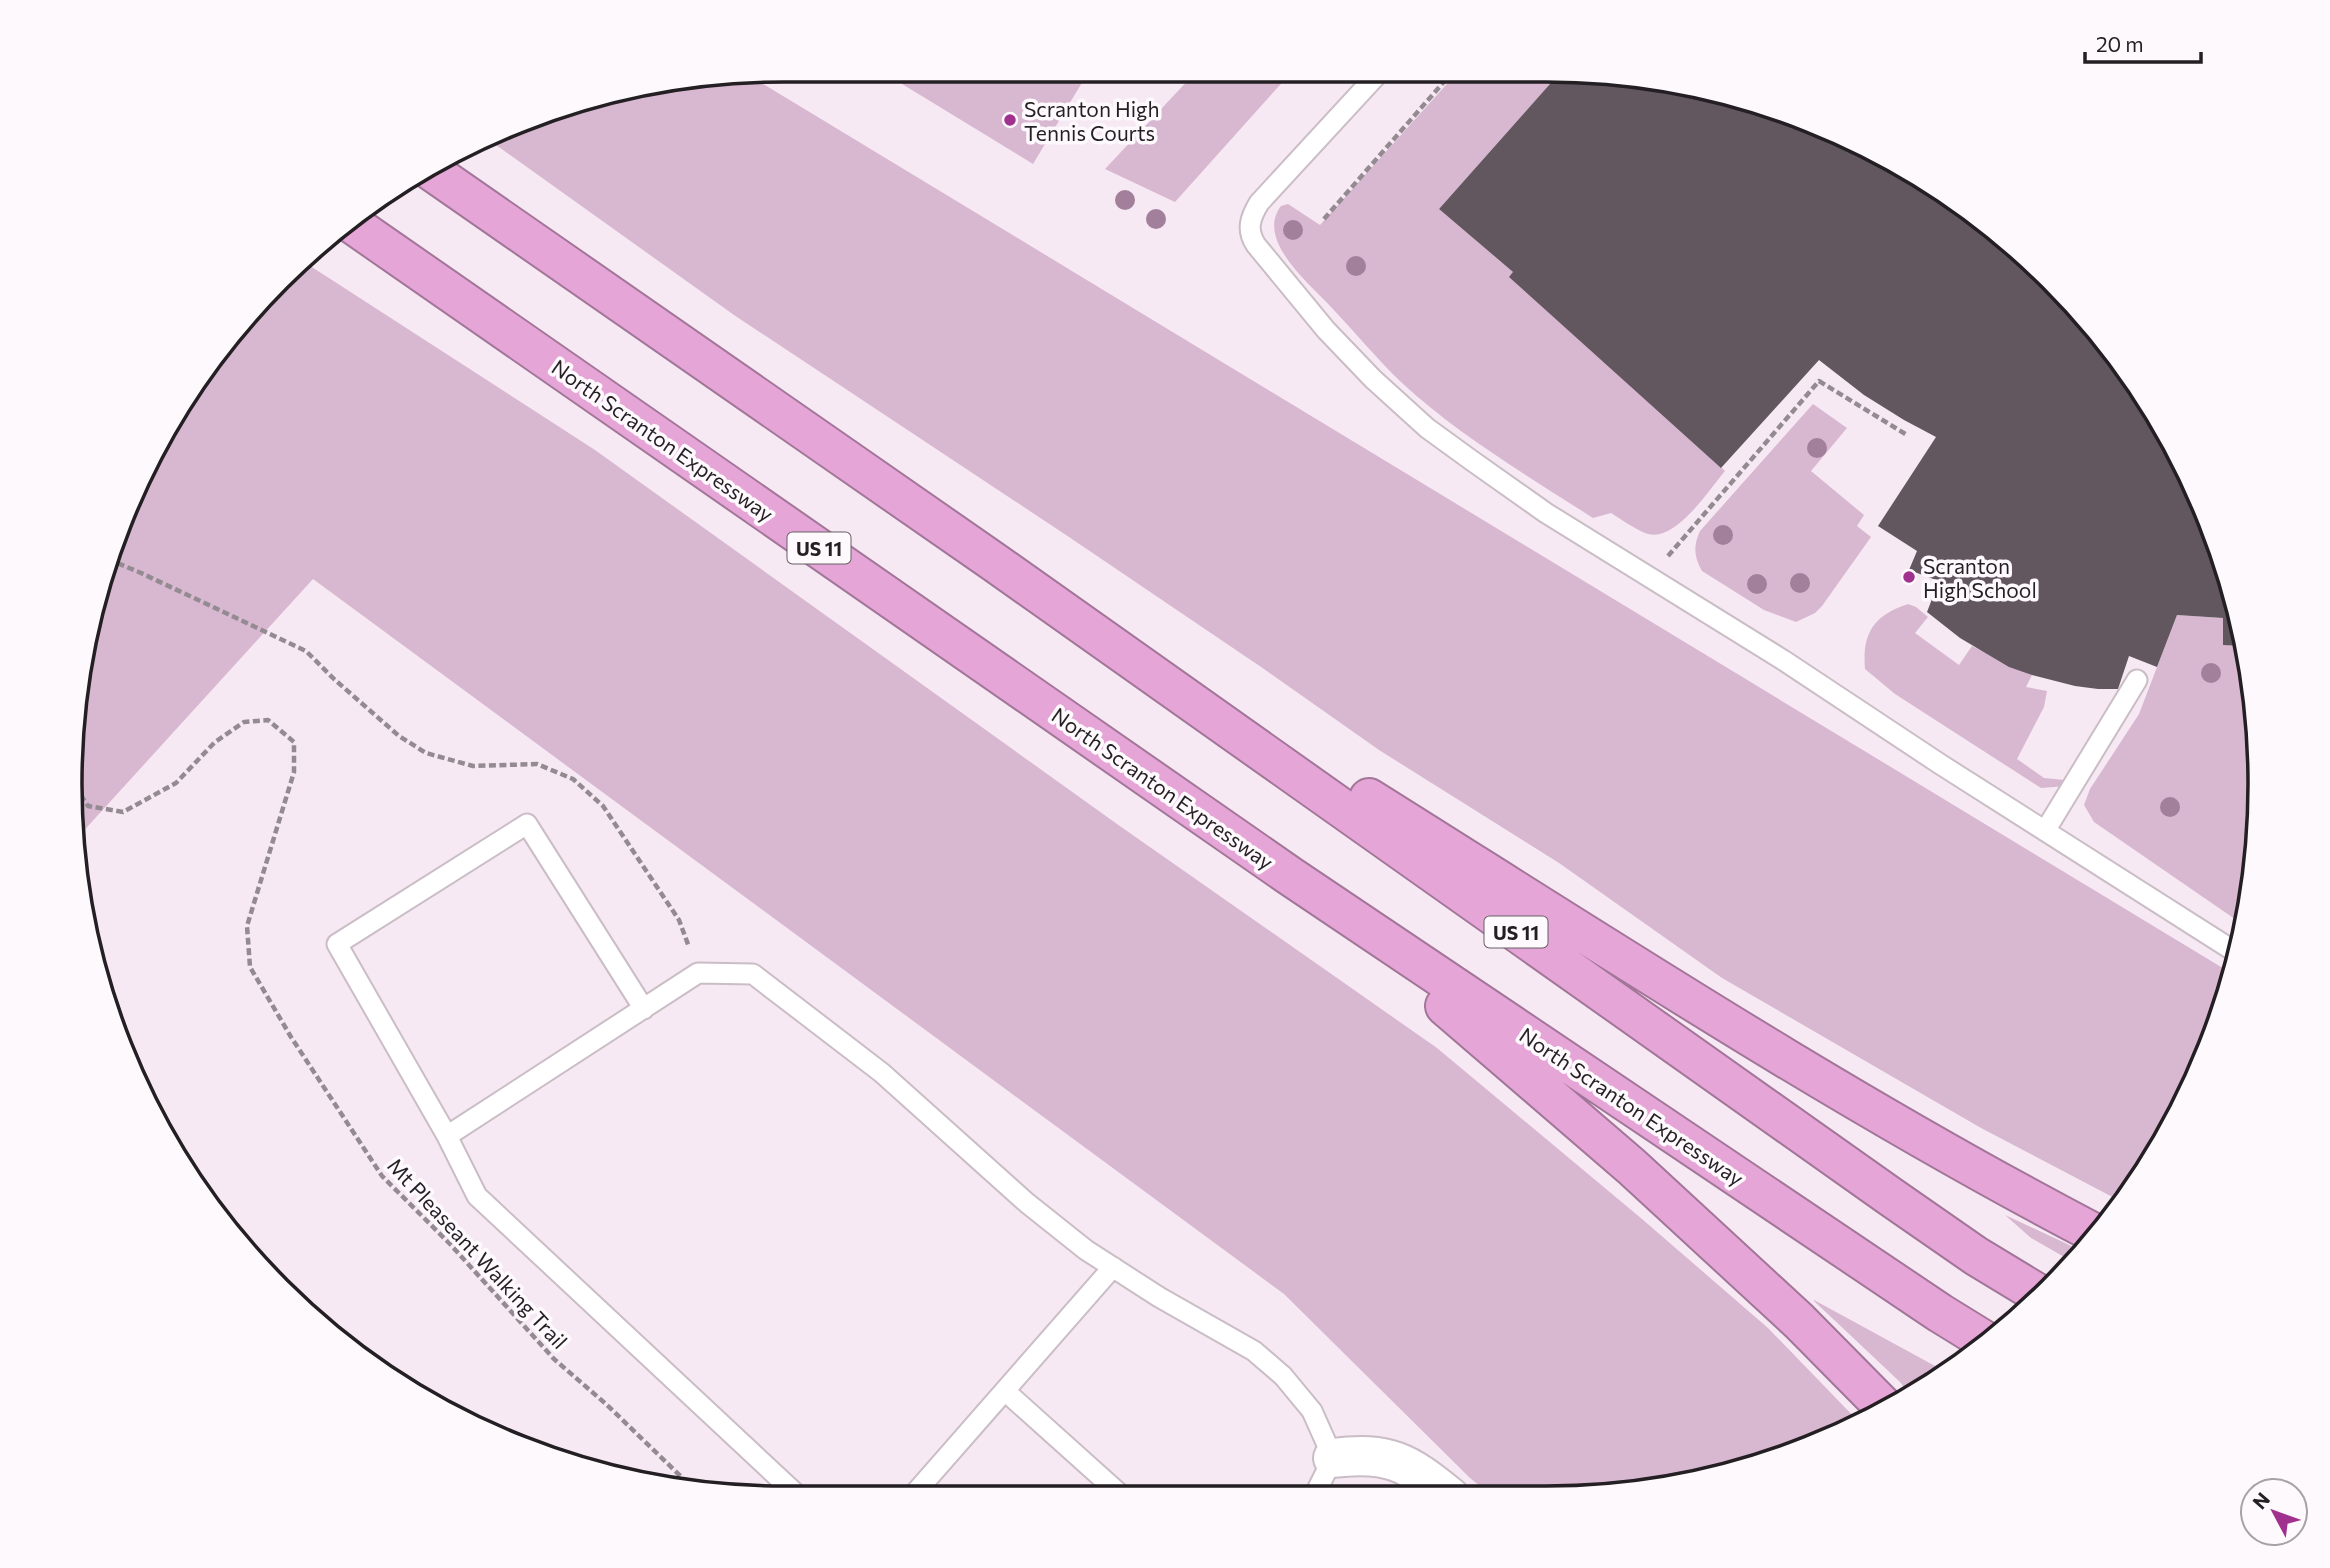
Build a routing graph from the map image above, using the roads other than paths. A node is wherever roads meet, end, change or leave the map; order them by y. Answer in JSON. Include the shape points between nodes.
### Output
{"nodes":[{"id":1,"x":1370,"y":82,"type":"edge"},
{"id":2,"x":436,"y":174,"type":"edge"},
{"id":3,"x":358,"y":227,"type":"edge"},
{"id":4,"x":994,"y":562,"type":"junction"},
{"id":5,"x":2137,"y":680,"type":"dead end"},
{"id":6,"x":2045,"y":831,"type":"junction"},
{"id":7,"x":1290,"y":876,"type":"junction"},
{"id":8,"x":2228,"y":947,"type":"edge"},
{"id":9,"x":644,"y":1009,"type":"junction"},
{"id":10,"x":447,"y":1136,"type":"junction"},
{"id":11,"x":2088,"y":1230,"type":"edge"},
{"id":12,"x":1113,"y":1267,"type":"junction"},
{"id":13,"x":2032,"y":1290,"type":"edge"},
{"id":14,"x":1978,"y":1337,"type":"edge"},
{"id":15,"x":1005,"y":1391,"type":"junction"},
{"id":16,"x":1878,"y":1401,"type":"edge"},
{"id":17,"x":1333,"y":1458,"type":"junction"},
{"id":18,"x":788,"y":1486,"type":"edge"},
{"id":19,"x":921,"y":1486,"type":"edge"},
{"id":20,"x":1111,"y":1486,"type":"edge"},
{"id":21,"x":1319,"y":1486,"type":"edge"},
{"id":22,"x":1437,"y":1486,"type":"edge"}],
"edges":[{"from":1,"to":6,"type":"lane","via":[[1250,218],[1250,236],[1256,245],[1326,330],[1427,428],[1516,492]]},
{"from":2,"to":4,"type":"highway","number":"US 11"},
{"from":3,"to":7,"type":"highway","name":"North Scranton Expressway","number":"US 11"},
{"from":4,"to":11,"type":"highway","via":[[1779,1055]]},
{"from":4,"to":13,"type":"highway","number":"US 11","via":[[1891,1197]]},
{"from":5,"to":6,"type":"lane"},
{"from":6,"to":8,"type":"lane"},
{"from":7,"to":14,"type":"highway","name":"North Scranton Expressway","number":"US 11"},
{"from":7,"to":16,"type":"highway","via":[[1632,1167]]},
{"from":9,"to":10,"type":"lane"},
{"from":9,"to":10,"type":"lane","via":[[527,824],[337,944]]},
{"from":9,"to":12,"type":"lane","via":[[698,973],[753,974],[882,1073],[1027,1203]]},
{"from":10,"to":18,"type":"lane","via":[[477,1196]]},
{"from":12,"to":15,"type":"lane"},
{"from":12,"to":17,"type":"lane","via":[[1254,1351],[1283,1376],[1312,1410]]},
{"from":15,"to":19,"type":"lane"},
{"from":15,"to":20,"type":"lane"},
{"from":17,"to":21,"type":"lane"},
{"from":17,"to":22,"type":"street","via":[[1363,1454],[1395,1460]]}]}
